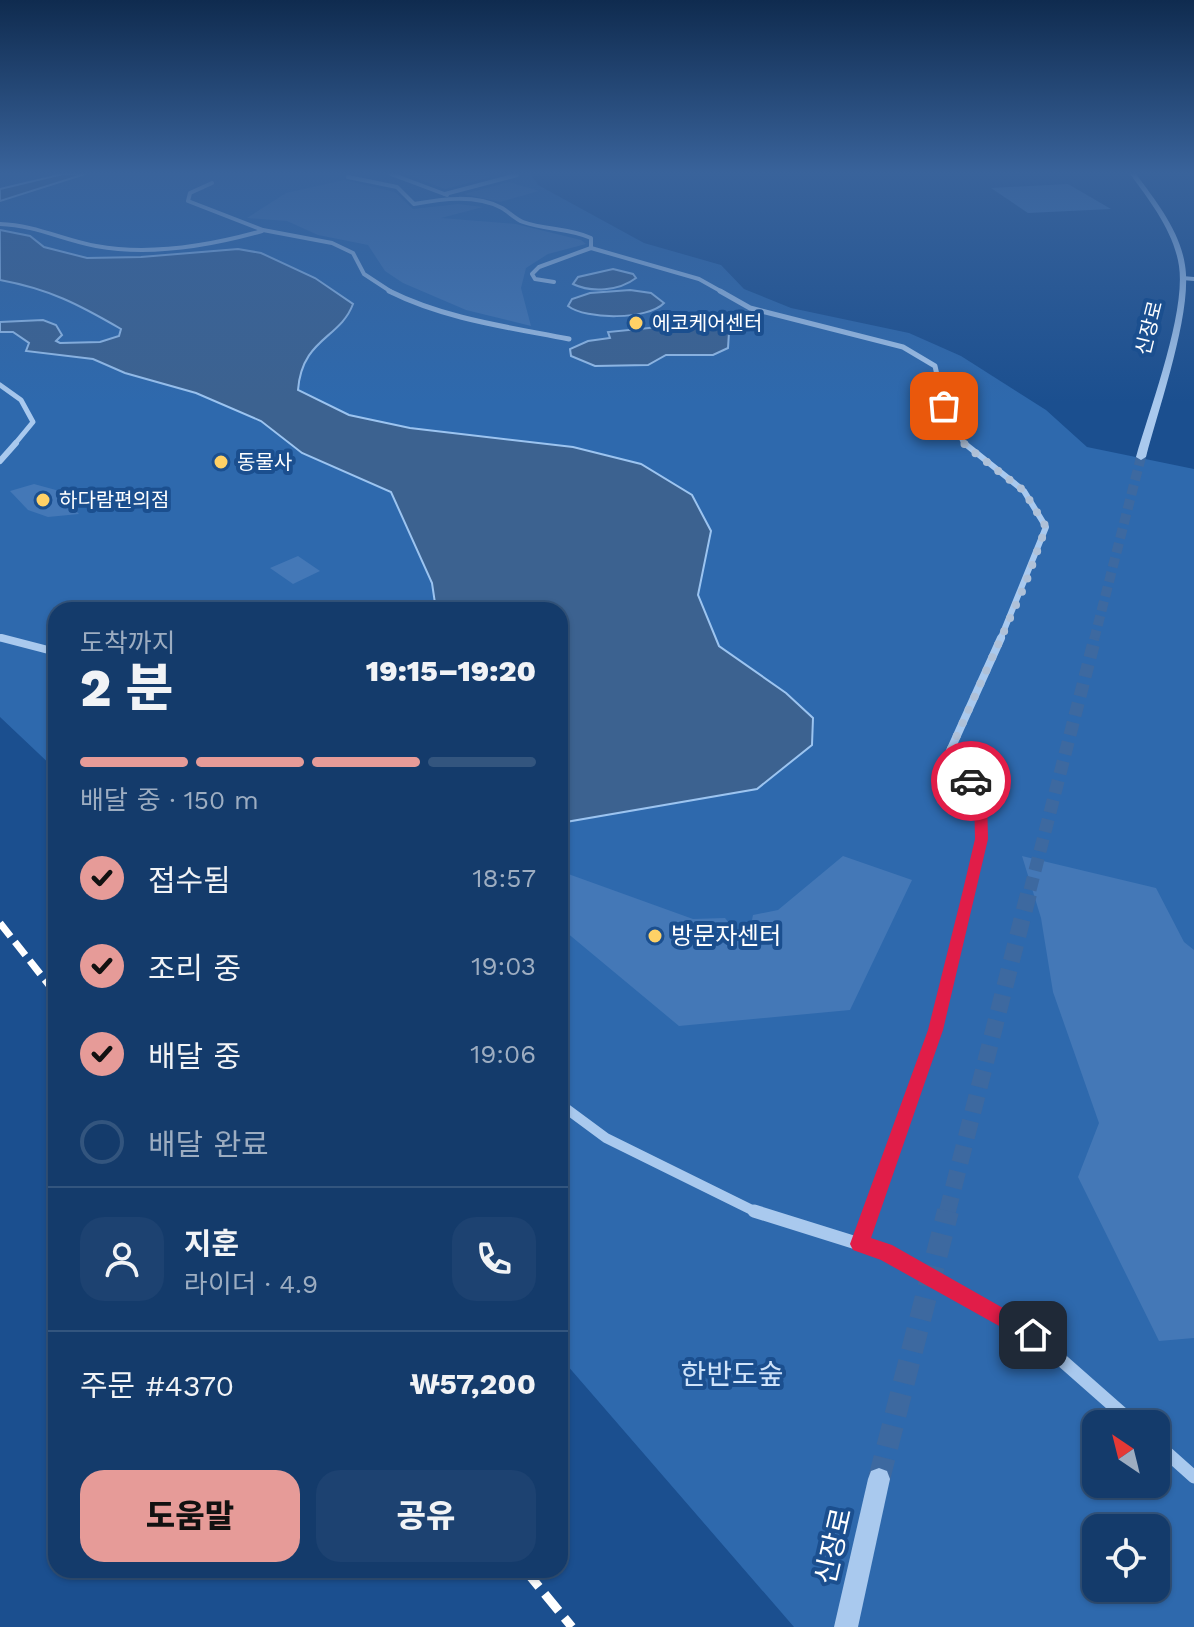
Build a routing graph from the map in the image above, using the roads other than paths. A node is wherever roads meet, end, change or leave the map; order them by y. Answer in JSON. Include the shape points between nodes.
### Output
{"nodes":[{"id":1,"x":347,"y":250,"type":"edge"},
{"id":2,"x":586,"y":250,"type":"edge"},
{"id":3,"x":601,"y":250,"type":"edge"},
{"id":4,"x":1176,"y":250,"type":"edge"},
{"id":5,"x":1182,"y":278,"type":"junction"},
{"id":6,"x":1194,"y":279,"type":"edge"},
{"id":7,"x":554,"y":282,"type":"dead end"},
{"id":8,"x":569,"y":339,"type":"dead end"},
{"id":9,"x":0,"y":385,"type":"edge"},
{"id":10,"x":1141,"y":457,"type":"tunnel mouth"},
{"id":11,"x":0,"y":461,"type":"edge"},
{"id":12,"x":0,"y":637,"type":"edge"},
{"id":13,"x":48,"y":650,"type":"edge"},
{"id":14,"x":568,"y":1110,"type":"edge"},
{"id":15,"x":860,"y":1244,"type":"junction"},
{"id":16,"x":1118,"y":1410,"type":"edge"},
{"id":17,"x":1170,"y":1456,"type":"edge"},
{"id":18,"x":1194,"y":1477,"type":"edge"},
{"id":19,"x":879,"y":1479,"type":"tunnel mouth"},
{"id":20,"x":846,"y":1627,"type":"edge"}],
"edges":[{"from":1,"to":8,"type":"street","via":[[375,284],[407,300],[474,321]]},
{"from":2,"to":7,"type":"street","via":[[532,274]]},
{"from":3,"to":15,"type":"street","via":[[699,279],[750,308],[920,354],[935,366],[944,406],[965,445],[1024,491],[1046,527],[950,751],[980,794],[982,839],[935,1030]]},
{"from":4,"to":5,"type":"street","name":"신장로"},
{"from":5,"to":6,"type":"street"},
{"from":5,"to":10,"type":"street","name":"신장로","via":[[1181,308]]},
{"from":9,"to":11,"type":"street","via":[[11,389],[33,422]]},
{"from":12,"to":13,"type":"street"},
{"from":14,"to":15,"type":"street","via":[[606,1138],[760,1214]]},
{"from":15,"to":16,"type":"street","via":[[885,1252],[1033,1335]]},
{"from":17,"to":18,"type":"street"},
{"from":19,"to":20,"type":"street","name":"신장로"}]}
